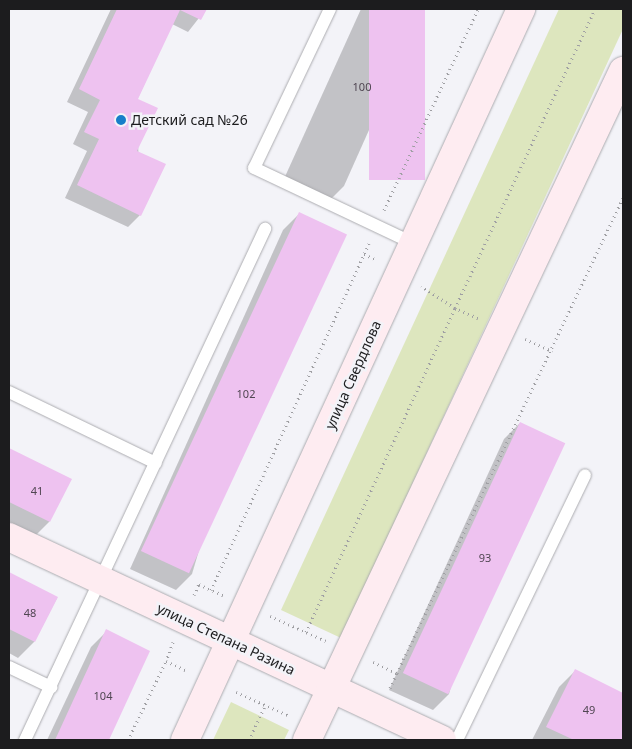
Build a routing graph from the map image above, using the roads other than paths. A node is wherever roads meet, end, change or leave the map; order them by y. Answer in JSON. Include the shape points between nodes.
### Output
{"nodes":[{"id":1,"x":330,"y":9,"type":"edge"},
{"id":2,"x":521,"y":9,"type":"edge"},
{"id":3,"x":623,"y":71,"type":"edge"},
{"id":4,"x":265,"y":229,"type":"dead end"},
{"id":5,"x":413,"y":244,"type":"junction"},
{"id":6,"x":9,"y":392,"type":"edge"},
{"id":7,"x":156,"y":463,"type":"junction"},
{"id":8,"x":585,"y":475,"type":"dead end"},
{"id":9,"x":9,"y":538,"type":"edge"},
{"id":10,"x":103,"y":581,"type":"junction"},
{"id":11,"x":232,"y":641,"type":"junction"},
{"id":12,"x":9,"y":667,"type":"edge"},
{"id":13,"x":51,"y":686,"type":"junction"},
{"id":14,"x":331,"y":689,"type":"junction"},
{"id":15,"x":26,"y":740,"type":"edge"},
{"id":16,"x":185,"y":740,"type":"edge"},
{"id":17,"x":307,"y":740,"type":"edge"},
{"id":18,"x":442,"y":740,"type":"edge"},
{"id":19,"x":457,"y":740,"type":"edge"}],
"edges":[{"from":1,"to":5,"type":"lane","via":[[254,168]]},
{"from":2,"to":5,"type":"main road","name":"улица Свердлова"},
{"from":3,"to":14,"type":"main road"},
{"from":4,"to":7,"type":"lane"},
{"from":5,"to":11,"type":"main road","name":"улица Свердлова"},
{"from":6,"to":7,"type":"lane"},
{"from":7,"to":10,"type":"lane"},
{"from":8,"to":19,"type":"lane"},
{"from":9,"to":10,"type":"main road","name":"улица Степана Разина"},
{"from":10,"to":11,"type":"main road","name":"улица Степана Разина"},
{"from":10,"to":13,"type":"lane"},
{"from":11,"to":14,"type":"main road","name":"улица Степана Разина"},
{"from":11,"to":16,"type":"main road","name":"улица Свердлова"},
{"from":12,"to":13,"type":"lane"},
{"from":13,"to":15,"type":"lane"},
{"from":14,"to":17,"type":"main road"},
{"from":14,"to":18,"type":"main road","name":"улица Степана Разина"}]}
